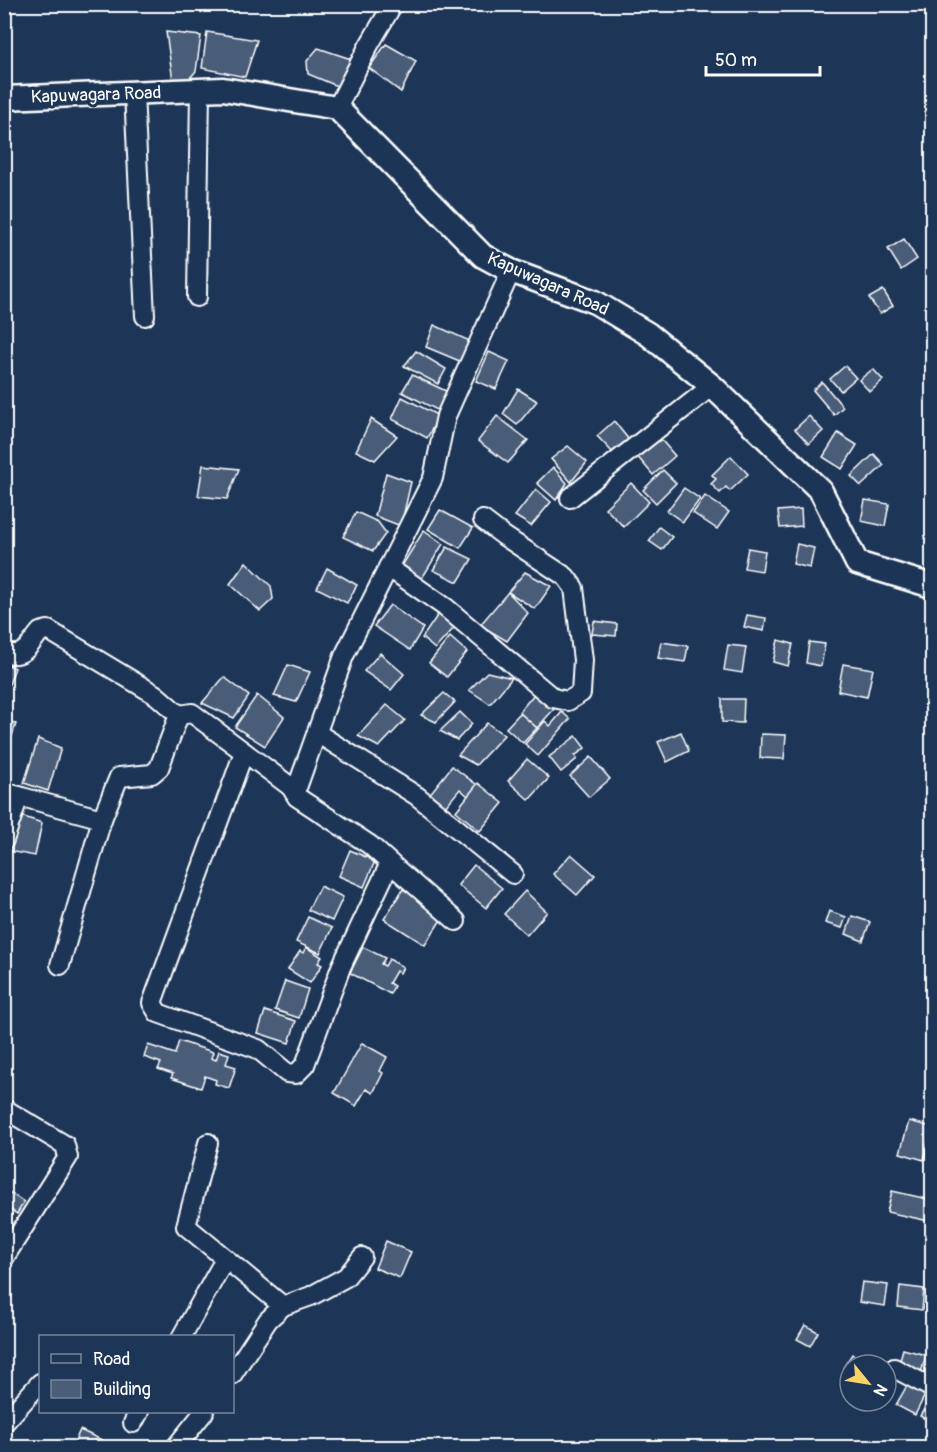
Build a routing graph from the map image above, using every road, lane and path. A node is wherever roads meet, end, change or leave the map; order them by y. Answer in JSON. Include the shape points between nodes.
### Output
{"nodes":[{"id":1,"x":393,"y":4,"type":"edge"},
{"id":2,"x":200,"y":90,"type":"junction"},
{"id":3,"x":134,"y":93,"type":"junction"},
{"id":4,"x":4,"y":98,"type":"edge"},
{"id":5,"x":337,"y":108,"type":"junction"},
{"id":6,"x":512,"y":271,"type":"junction"},
{"id":7,"x":196,"y":297,"type":"dead end"},
{"id":8,"x":145,"y":316,"type":"dead end"},
{"id":9,"x":712,"y":386,"type":"junction"},
{"id":10,"x":570,"y":498,"type":"dead end"},
{"id":11,"x":483,"y":520,"type":"dead end"},
{"id":12,"x":388,"y":567,"type":"junction"},
{"id":13,"x":933,"y":586,"type":"edge"},
{"id":14,"x":4,"y":652,"type":"edge"},
{"id":15,"x":179,"y":715,"type":"junction"},
{"id":16,"x":317,"y":733,"type":"junction"},
{"id":17,"x":244,"y":752,"type":"junction"},
{"id":18,"x":291,"y":787,"type":"junction"},
{"id":19,"x":12,"y":794,"type":"edge"},
{"id":20,"x":102,"y":819,"type":"junction"},
{"id":21,"x":4,"y":840,"type":"edge"},
{"id":22,"x":390,"y":863,"type":"junction"},
{"id":23,"x":513,"y":874,"type":"dead end"},
{"id":24,"x":456,"y":921,"type":"dead end"},
{"id":25,"x":60,"y":965,"type":"dead end"},
{"id":26,"x":8,"y":1111,"type":"dead end"},
{"id":27,"x":208,"y":1143,"type":"dead end"},
{"id":28,"x":362,"y":1257,"type":"dead end"},
{"id":29,"x":4,"y":1258,"type":"edge"},
{"id":30,"x":225,"y":1259,"type":"junction"},
{"id":31,"x":283,"y":1306,"type":"junction"},
{"id":32,"x":183,"y":1335,"type":"edge"},
{"id":33,"x":898,"y":1370,"type":"edge"},
{"id":34,"x":234,"y":1372,"type":"edge"},
{"id":35,"x":39,"y":1384,"type":"edge"},
{"id":36,"x":933,"y":1388,"type":"edge"},
{"id":37,"x":203,"y":1413,"type":"edge"},
{"id":38,"x":4,"y":1423,"type":"edge"},
{"id":39,"x":175,"y":1448,"type":"edge"}],
"edges":[{"from":1,"to":5,"type":"street"},
{"from":2,"to":3,"type":"street","name":"Kapuwagara Road"},
{"from":2,"to":5,"type":"street","name":"Kapuwagara Road","via":[[223,89]]},
{"from":2,"to":7,"type":"street"},
{"from":3,"to":4,"type":"street","name":"Kapuwagara Road"},
{"from":3,"to":8,"type":"street"},
{"from":5,"to":6,"type":"street","name":"Kapuwagara Road","via":[[483,256]]},
{"from":6,"to":9,"type":"street","name":"Kapuwagara Road","via":[[595,302],[648,334]]},
{"from":6,"to":12,"type":"street","via":[[446,416],[433,478]]},
{"from":9,"to":10,"type":"street"},
{"from":9,"to":13,"type":"street","name":"Kapuwagara Road","via":[[821,491],[856,563]]},
{"from":11,"to":12,"type":"street","via":[[566,577],[574,588],[583,660],[581,693],[568,701],[553,698],[446,607]]},
{"from":12,"to":16,"type":"street","via":[[344,656]]},
{"from":14,"to":15,"type":"street","via":[[23,653],[40,632],[48,630],[156,695]]},
{"from":15,"to":17,"type":"street","via":[[192,713]]},
{"from":15,"to":20,"type":"street","via":[[159,768],[152,774],[118,777]]},
{"from":16,"to":18,"type":"street","via":[[298,786]]},
{"from":16,"to":23,"type":"street","via":[[417,796]]},
{"from":17,"to":18,"type":"street"},
{"from":17,"to":22,"type":"street","via":[[152,1003],[158,1013],[258,1049],[287,1073],[296,1074],[305,1065],[341,967]]},
{"from":18,"to":22,"type":"street","via":[[297,797],[370,845]]},
{"from":19,"to":20,"type":"street"},
{"from":19,"to":21,"type":"street"},
{"from":20,"to":25,"type":"street"},
{"from":22,"to":24,"type":"street"},
{"from":26,"to":29,"type":"street","via":[[65,1145],[68,1157]]},
{"from":27,"to":30,"type":"street","via":[[186,1226]]},
{"from":28,"to":31,"type":"street","via":[[346,1277]]},
{"from":30,"to":31,"type":"street"},
{"from":30,"to":32,"type":"street"},
{"from":31,"to":34,"type":"street","via":[[268,1320]]},
{"from":33,"to":36,"type":"street"},
{"from":35,"to":38,"type":"street"},
{"from":37,"to":39,"type":"street"}]}
